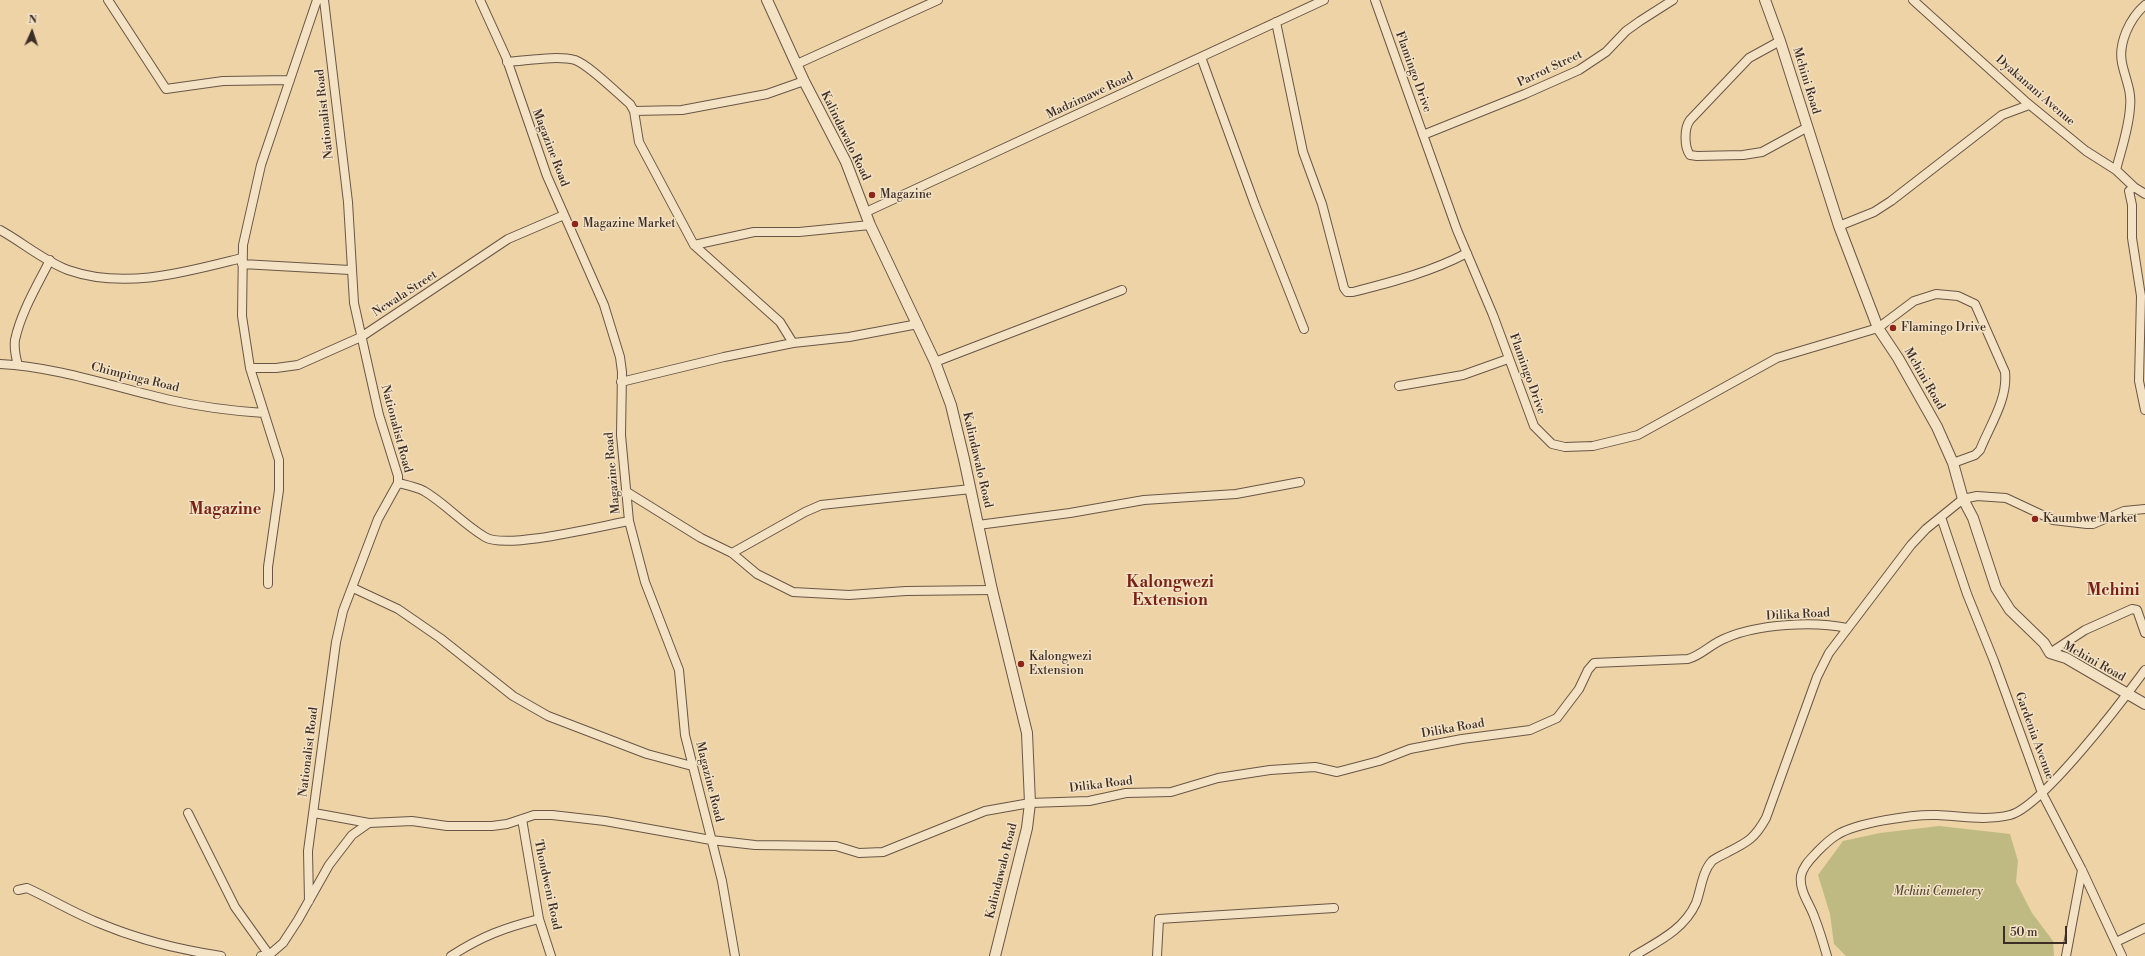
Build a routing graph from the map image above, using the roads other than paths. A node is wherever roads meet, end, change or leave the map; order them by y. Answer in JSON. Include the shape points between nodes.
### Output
{"nodes":[{"id":1,"x":108,"y":0,"type":"edge"},
{"id":2,"x":317,"y":0,"type":"edge"},
{"id":3,"x":324,"y":0,"type":"edge"},
{"id":4,"x":480,"y":0,"type":"edge"},
{"id":5,"x":767,"y":0,"type":"edge"},
{"id":6,"x":938,"y":0,"type":"edge"},
{"id":7,"x":1324,"y":0,"type":"edge"},
{"id":8,"x":1374,"y":0,"type":"edge"},
{"id":9,"x":1673,"y":0,"type":"edge"},
{"id":10,"x":1765,"y":0,"type":"edge"},
{"id":11,"x":1914,"y":0,"type":"edge"},
{"id":12,"x":2145,"y":5,"type":"edge"},
{"id":13,"x":1276,"y":22,"type":"junction"},
{"id":14,"x":1780,"y":41,"type":"junction"},
{"id":15,"x":1201,"y":57,"type":"junction"},
{"id":16,"x":507,"y":62,"type":"junction"},
{"id":17,"x":797,"y":64,"type":"junction"},
{"id":18,"x":290,"y":80,"type":"junction"},
{"id":19,"x":804,"y":81,"type":"junction"},
{"id":20,"x":2029,"y":105,"type":"junction"},
{"id":21,"x":634,"y":111,"type":"junction"},
{"id":22,"x":1806,"y":128,"type":"junction"},
{"id":23,"x":1423,"y":135,"type":"junction"},
{"id":24,"x":2116,"y":170,"type":"junction"},
{"id":25,"x":2134,"y":187,"type":"junction"},
{"id":26,"x":2145,"y":194,"type":"edge"},
{"id":27,"x":866,"y":212,"type":"junction"},
{"id":28,"x":564,"y":215,"type":"junction"},
{"id":29,"x":870,"y":225,"type":"junction"},
{"id":30,"x":1838,"y":226,"type":"junction"},
{"id":31,"x":0,"y":230,"type":"edge"},
{"id":32,"x":694,"y":245,"type":"junction"},
{"id":33,"x":1467,"y":253,"type":"junction"},
{"id":34,"x":50,"y":260,"type":"junction"},
{"id":35,"x":242,"y":261,"type":"junction"},
{"id":36,"x":350,"y":270,"type":"junction"},
{"id":37,"x":1122,"y":290,"type":"dead end"},
{"id":38,"x":918,"y":324,"type":"junction"},
{"id":39,"x":1878,"y":328,"type":"junction"},
{"id":40,"x":1304,"y":329,"type":"dead end"},
{"id":41,"x":361,"y":337,"type":"junction"},
{"id":42,"x":793,"y":343,"type":"junction"},
{"id":43,"x":1508,"y":359,"type":"junction"},
{"id":44,"x":936,"y":362,"type":"junction"},
{"id":45,"x":0,"y":364,"type":"edge"},
{"id":46,"x":18,"y":365,"type":"junction"},
{"id":47,"x":250,"y":368,"type":"junction"},
{"id":48,"x":621,"y":382,"type":"junction"},
{"id":49,"x":1399,"y":386,"type":"dead end"},
{"id":50,"x":2145,"y":410,"type":"edge"},
{"id":51,"x":264,"y":413,"type":"junction"},
{"id":52,"x":1953,"y":463,"type":"junction"},
{"id":53,"x":1300,"y":482,"type":"dead end"},
{"id":54,"x":398,"y":483,"type":"junction"},
{"id":55,"x":971,"y":489,"type":"junction"},
{"id":56,"x":627,"y":492,"type":"junction"},
{"id":57,"x":1964,"y":500,"type":"junction"},
{"id":58,"x":2145,"y":509,"type":"edge"},
{"id":59,"x":1941,"y":517,"type":"junction"},
{"id":60,"x":629,"y":521,"type":"junction"},
{"id":61,"x":978,"y":524,"type":"junction"},
{"id":62,"x":732,"y":554,"type":"junction"},
{"id":63,"x":268,"y":584,"type":"dead end"},
{"id":64,"x":353,"y":588,"type":"junction"},
{"id":65,"x":992,"y":590,"type":"junction"},
{"id":66,"x":1847,"y":628,"type":"junction"},
{"id":67,"x":2145,"y":633,"type":"edge"},
{"id":68,"x":2050,"y":653,"type":"junction"},
{"id":69,"x":2145,"y":670,"type":"edge"},
{"id":70,"x":2127,"y":695,"type":"junction"},
{"id":71,"x":2145,"y":704,"type":"edge"},
{"id":72,"x":692,"y":766,"type":"junction"},
{"id":73,"x":2042,"y":793,"type":"junction"},
{"id":74,"x":1030,"y":803,"type":"junction"},
{"id":75,"x":188,"y":813,"type":"dead end"},
{"id":76,"x":314,"y":813,"type":"junction"},
{"id":77,"x":522,"y":819,"type":"junction"},
{"id":78,"x":369,"y":823,"type":"junction"},
{"id":79,"x":711,"y":840,"type":"junction"},
{"id":80,"x":2082,"y":870,"type":"junction"},
{"id":81,"x":18,"y":890,"type":"dead end"},
{"id":82,"x":308,"y":902,"type":"junction"},
{"id":83,"x":1334,"y":908,"type":"dead end"},
{"id":84,"x":539,"y":919,"type":"junction"},
{"id":85,"x":2145,"y":928,"type":"edge"},
{"id":86,"x":2116,"y":942,"type":"junction"},
{"id":87,"x":221,"y":956,"type":"edge"},
{"id":88,"x":261,"y":956,"type":"edge"},
{"id":89,"x":270,"y":956,"type":"edge"},
{"id":90,"x":451,"y":956,"type":"edge"},
{"id":91,"x":551,"y":956,"type":"edge"},
{"id":92,"x":735,"y":956,"type":"edge"},
{"id":93,"x":995,"y":956,"type":"edge"},
{"id":94,"x":1157,"y":956,"type":"edge"},
{"id":95,"x":1634,"y":956,"type":"edge"},
{"id":96,"x":1826,"y":956,"type":"edge"},
{"id":97,"x":2066,"y":956,"type":"edge"},
{"id":98,"x":2122,"y":956,"type":"edge"}],
"edges":[{"from":1,"to":18,"type":"street","via":[[166,89],[223,82]]},
{"from":2,"to":18,"type":"street"},
{"from":3,"to":36,"type":"street","name":"Nationalist Road","via":[[348,202]]},
{"from":4,"to":16,"type":"street","name":"Magazine Road"},
{"from":5,"to":17,"type":"street","name":"Kalindawalo Road"},
{"from":6,"to":17,"type":"street"},
{"from":7,"to":13,"type":"street","name":"Madzimawe Road"},
{"from":8,"to":23,"type":"street","name":"Flamingo Drive"},
{"from":9,"to":23,"type":"street","name":"Parrot Street","via":[[1631,28],[1606,52],[1579,70]]},
{"from":10,"to":14,"type":"street","name":"Mchini Road"},
{"from":11,"to":20,"type":"street","name":"Dyakanani Avenue"},
{"from":12,"to":24,"type":"street","via":[[2127,29],[2122,47],[2122,61],[2131,94]]},
{"from":13,"to":15,"type":"street","name":"Madzimawe Road"},
{"from":13,"to":33,"type":"street","via":[[1303,152],[1322,204],[1347,292],[1401,280],[1443,266]]},
{"from":14,"to":22,"type":"street","name":"Mchini Road"},
{"from":14,"to":22,"type":"street","via":[[1748,58],[1690,120],[1686,128],[1687,150],[1690,155],[1697,156],[1753,154],[1772,147]]},
{"from":15,"to":27,"type":"street","name":"Madzimawe Road"},
{"from":15,"to":40,"type":"street"},
{"from":16,"to":21,"type":"street","via":[[575,60],[585,65],[630,104]]},
{"from":16,"to":28,"type":"street","name":"Magazine Road","via":[[547,176]]},
{"from":17,"to":19,"type":"street","name":"Kalindawalo Road"},
{"from":18,"to":35,"type":"street","via":[[261,165],[242,244]]},
{"from":19,"to":21,"type":"street","via":[[766,94],[682,110]]},
{"from":19,"to":27,"type":"street","name":"Kalindawalo Road","via":[[846,162]]},
{"from":20,"to":24,"type":"street","name":"Dyakanani Avenue","via":[[2086,151]]},
{"from":20,"to":30,"type":"street","via":[[2002,115],[1919,181],[1874,212]]},
{"from":21,"to":32,"type":"street","via":[[639,142]]},
{"from":22,"to":30,"type":"street","name":"Mchini Road"},
{"from":23,"to":33,"type":"street","name":"Flamingo Drive"},
{"from":24,"to":25,"type":"street","name":"Dyakanani Avenue"},
{"from":25,"to":26,"type":"street","name":"Dyakanani Avenue"},
{"from":25,"to":50,"type":"street","via":[[2129,191],[2132,205],[2132,238],[2141,303],[2139,381]]},
{"from":27,"to":29,"type":"street","name":"Kalindawalo Road"},
{"from":28,"to":41,"type":"street","name":"Ncwala Street","via":[[508,239]]},
{"from":28,"to":48,"type":"street","name":"Magazine Road","via":[[604,306],[620,357]]},
{"from":29,"to":32,"type":"street","via":[[799,232],[754,232]]},
{"from":29,"to":38,"type":"street","name":"Kalindawalo Road"},
{"from":30,"to":39,"type":"street","name":"Mchini Road"},
{"from":31,"to":34,"type":"street"},
{"from":32,"to":42,"type":"street","via":[[780,322]]},
{"from":33,"to":43,"type":"street","name":"Flamingo Drive"},
{"from":34,"to":35,"type":"street","via":[[67,270],[107,278],[159,277]]},
{"from":34,"to":46,"type":"street","via":[[18,330],[15,342]]},
{"from":35,"to":36,"type":"street"},
{"from":35,"to":47,"type":"street","via":[[242,316]]},
{"from":36,"to":41,"type":"street","name":"Nationalist Road"},
{"from":37,"to":44,"type":"street"},
{"from":38,"to":42,"type":"street","via":[[849,337]]},
{"from":38,"to":44,"type":"street","name":"Kalindawalo Road"},
{"from":39,"to":43,"type":"street","name":"Flamingo Drive","via":[[1777,358],[1638,436],[1593,446],[1565,447],[1552,444],[1542,436],[1534,426]]},
{"from":39,"to":52,"type":"street","name":"Mchini Road","via":[[1937,427]]},
{"from":39,"to":52,"type":"street","via":[[1914,301],[1936,294],[1958,296],[1972,302],[1976,307],[2005,372],[2006,388],[1978,453]]},
{"from":41,"to":47,"type":"street","name":"Ncwala Street","via":[[298,365]]},
{"from":41,"to":54,"type":"street","name":"Nationalist Road"},
{"from":42,"to":48,"type":"street"},
{"from":43,"to":49,"type":"street","via":[[1463,375]]},
{"from":44,"to":55,"type":"street","name":"Kalindawalo Road","via":[[951,405]]},
{"from":45,"to":46,"type":"street","name":"Chimpinga Road"},
{"from":46,"to":51,"type":"street","name":"Chimpinga Road","via":[[105,382],[171,401]]},
{"from":47,"to":51,"type":"street"},
{"from":48,"to":56,"type":"street","name":"Magazine Road","via":[[621,435]]},
{"from":51,"to":63,"type":"street","via":[[279,460],[279,490]]},
{"from":52,"to":57,"type":"street","name":"Mchini Road"},
{"from":53,"to":61,"type":"street","via":[[1236,494],[1144,500],[1070,513]]},
{"from":54,"to":60,"type":"street","via":[[424,492],[463,522],[494,541],[528,539]]},
{"from":54,"to":64,"type":"street","name":"Nationalist Road","via":[[378,519]]},
{"from":55,"to":61,"type":"street","name":"Kalindawalo Road"},
{"from":55,"to":62,"type":"street","via":[[821,505]]},
{"from":56,"to":60,"type":"street","name":"Magazine Road"},
{"from":56,"to":62,"type":"street"},
{"from":57,"to":58,"type":"street","via":[[1977,496],[1996,496],[2015,501],[2053,520],[2087,524],[2124,511]]},
{"from":57,"to":59,"type":"street"},
{"from":57,"to":68,"type":"street","name":"Mchini Road","via":[[1996,588],[2010,610],[2044,643]]},
{"from":59,"to":66,"type":"street","via":[[1910,545]]},
{"from":59,"to":73,"type":"street","name":"Gardenia Avenue","via":[[1967,594]]},
{"from":60,"to":72,"type":"street","name":"Magazine Road","via":[[645,582],[679,670],[685,735]]},
{"from":61,"to":65,"type":"street","name":"Kalindawalo Road"},
{"from":62,"to":65,"type":"street","via":[[764,578],[793,592],[806,594]]},
{"from":64,"to":72,"type":"street","via":[[398,608],[513,696],[548,716],[647,754]]},
{"from":64,"to":76,"type":"street","name":"Nationalist Road","via":[[336,642],[325,709]]},
{"from":65,"to":74,"type":"street","name":"Kalindawalo Road","via":[[1027,733]]},
{"from":66,"to":74,"type":"street","name":"Dilika Road","via":[[1829,624],[1772,626],[1726,638],[1688,659],[1599,662],[1591,666],[1579,689],[1557,718],[1537,728],[1410,749],[1379,761],[1337,772],[1315,766],[1270,770],[1218,778],[1171,792],[1126,793],[1089,801]]},
{"from":66,"to":95,"type":"street","via":[[1829,653],[1817,678],[1759,831],[1746,844],[1714,860],[1709,866],[1693,909],[1683,922]]},
{"from":67,"to":68,"type":"street","via":[[2137,610],[2132,609],[2085,630]]},
{"from":68,"to":70,"type":"street","name":"Mchini Road","via":[[2066,658]]},
{"from":69,"to":70,"type":"street"},
{"from":70,"to":71,"type":"street","name":"Mchini Road"},
{"from":70,"to":73,"type":"street"},
{"from":72,"to":79,"type":"street","name":"Magazine Road"},
{"from":73,"to":80,"type":"street","name":"Gardenia Avenue"},
{"from":73,"to":96,"type":"street","via":[[2010,815],[1911,816],[1848,830],[1832,838],[1805,866],[1801,875],[1804,894]]},
{"from":74,"to":79,"type":"street","name":"Dilika Road","via":[[985,811],[883,852],[860,853],[836,846],[755,845]]},
{"from":74,"to":93,"type":"street","name":"Kalindawalo Road","via":[[1028,828]]},
{"from":75,"to":89,"type":"street","via":[[234,907]]},
{"from":76,"to":78,"type":"street","name":"Dilika Road"},
{"from":76,"to":82,"type":"street","name":"Nationalist Road","via":[[308,851]]},
{"from":77,"to":78,"type":"street","name":"Dilika Road","via":[[492,826],[448,826],[412,821]]},
{"from":77,"to":79,"type":"street","name":"Dilika Road","via":[[534,815],[552,815]]},
{"from":77,"to":84,"type":"street","name":"Thondweni Road"},
{"from":78,"to":82,"type":"street","via":[[352,835],[328,865]]},
{"from":79,"to":92,"type":"street","name":"Magazine Road","via":[[722,881]]},
{"from":80,"to":86,"type":"street","name":"Gardenia Avenue"},
{"from":80,"to":97,"type":"street"},
{"from":81,"to":87,"type":"street","via":[[27,888],[107,926],[179,948]]},
{"from":82,"to":89,"type":"street","via":[[283,943]]},
{"from":83,"to":94,"type":"street","via":[[1159,918]]},
{"from":84,"to":90,"type":"street","via":[[485,935]]},
{"from":84,"to":91,"type":"street","name":"Thondweni Road"},
{"from":85,"to":86,"type":"street"},
{"from":86,"to":98,"type":"street","name":"Gardenia Avenue"},
{"from":88,"to":89,"type":"street"}]}
